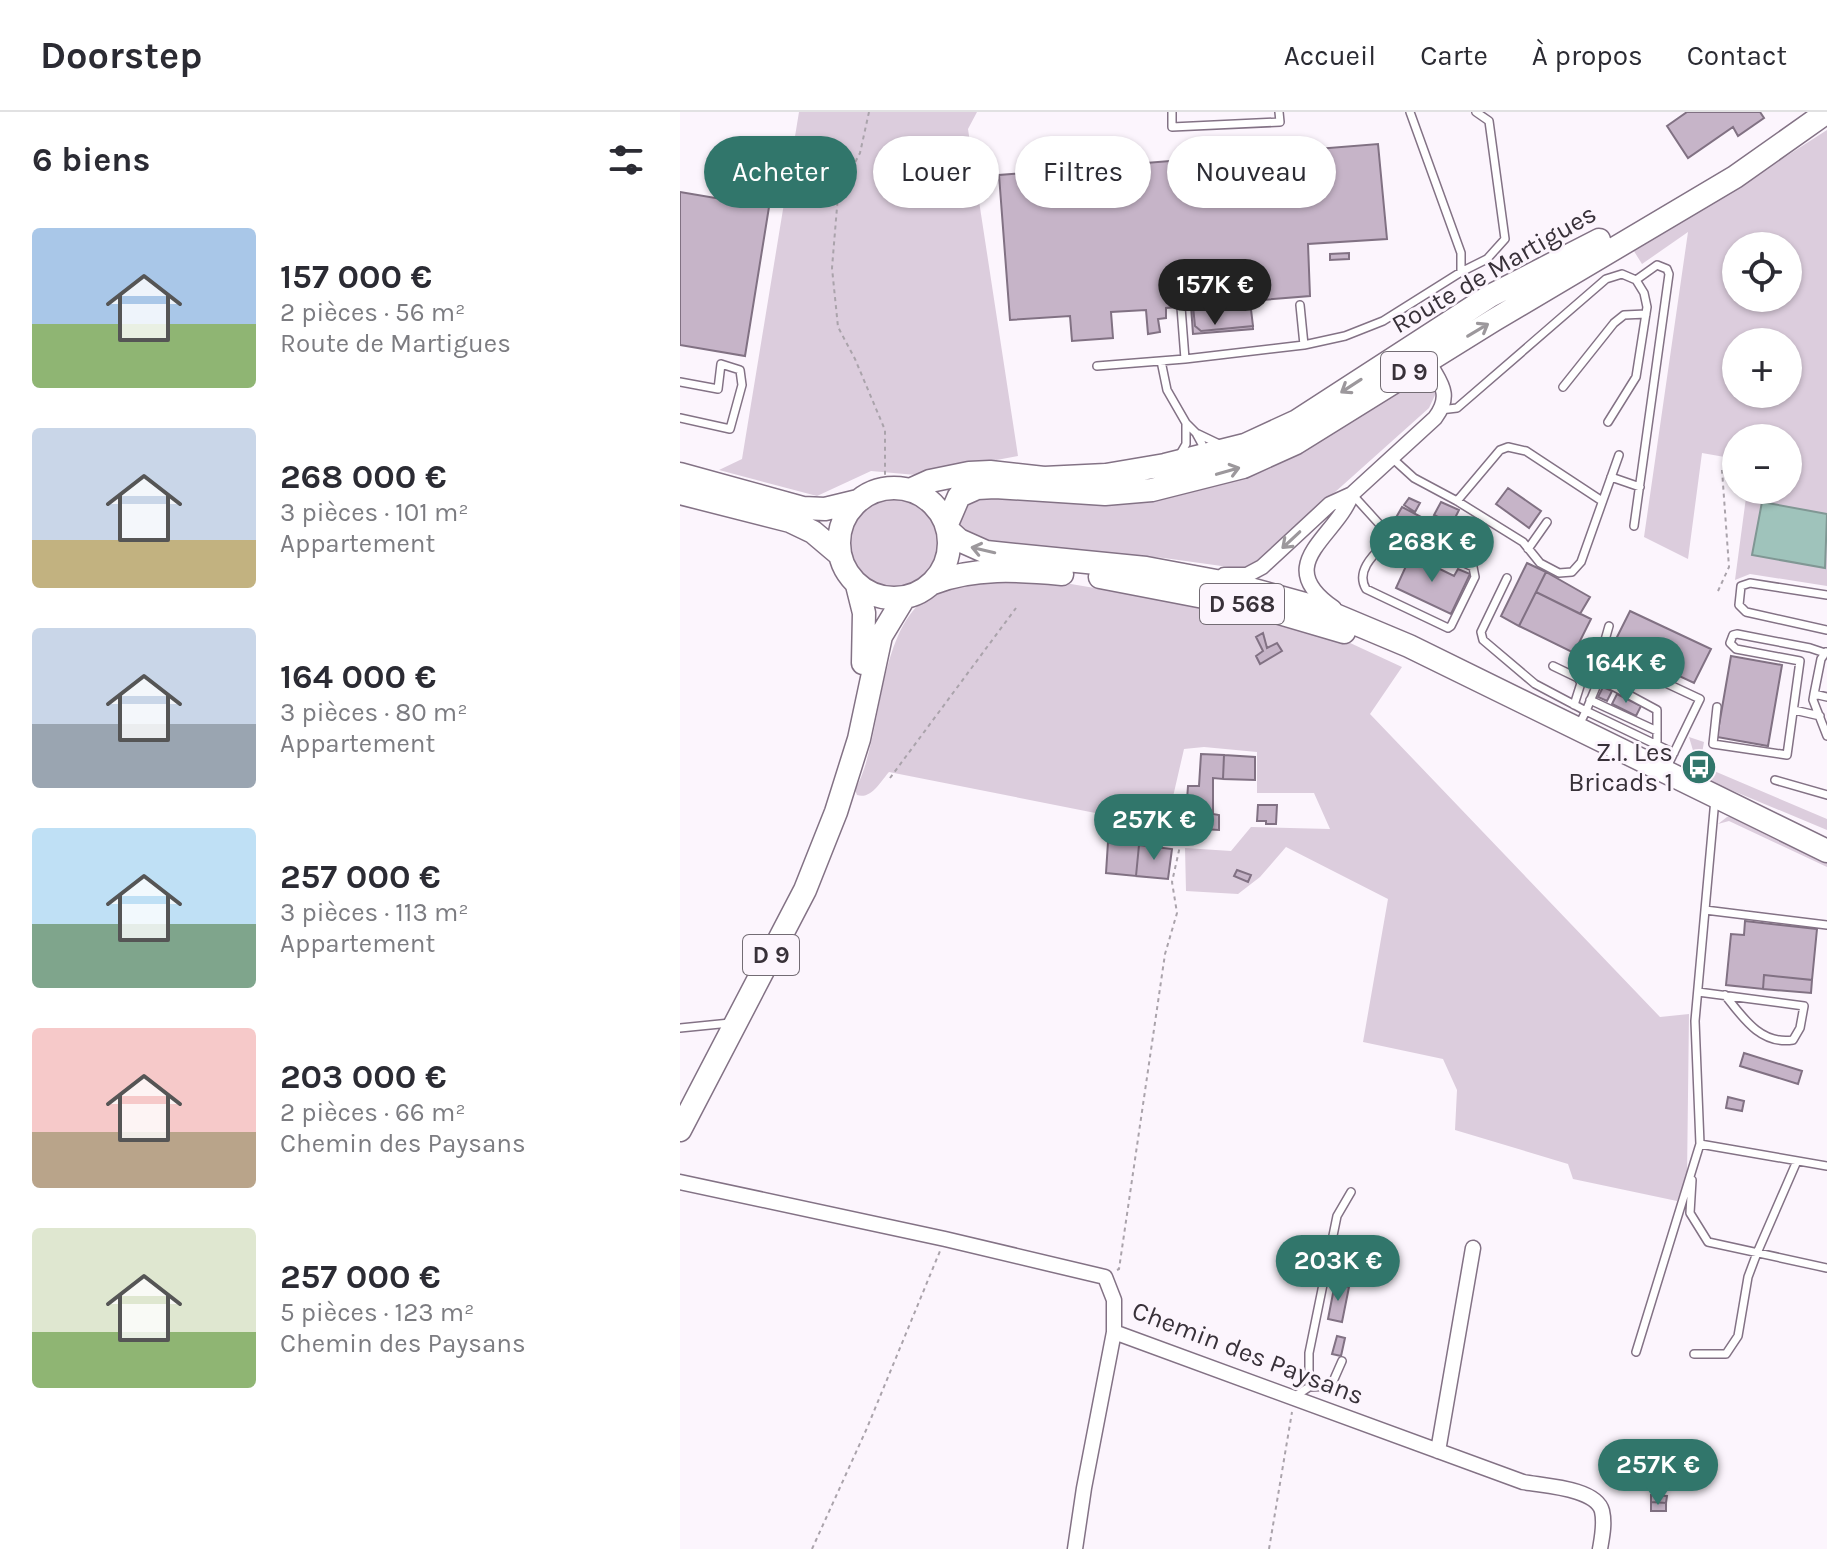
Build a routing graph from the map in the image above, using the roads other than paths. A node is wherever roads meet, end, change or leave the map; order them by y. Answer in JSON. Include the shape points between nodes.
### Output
{"nodes":[{"id":1,"x":1172,"y":112,"type":"edge"},
{"id":2,"x":1279,"y":112,"type":"edge"},
{"id":3,"x":1410,"y":112,"type":"edge"},
{"id":4,"x":1476,"y":112,"type":"edge"},
{"id":5,"x":1822,"y":115,"type":"edge"},
{"id":6,"x":1461,"y":272,"type":"junction"},
{"id":7,"x":1636,"y":280,"type":"junction"},
{"id":8,"x":1300,"y":305,"type":"dead end"},
{"id":9,"x":1181,"y":307,"type":"dead end"},
{"id":10,"x":1646,"y":314,"type":"junction"},
{"id":11,"x":1440,"y":328,"type":"junction"},
{"id":12,"x":1304,"y":345,"type":"junction"},
{"id":13,"x":1185,"y":359,"type":"junction"},
{"id":14,"x":1161,"y":361,"type":"junction"},
{"id":15,"x":1427,"y":361,"type":"junction"},
{"id":16,"x":1097,"y":366,"type":"dead end"},
{"id":17,"x":680,"y":382,"type":"edge"},
{"id":18,"x":1563,"y":387,"type":"dead end"},
{"id":19,"x":1440,"y":410,"type":"junction"},
{"id":20,"x":680,"y":418,"type":"edge"},
{"id":21,"x":1608,"y":422,"type":"dead end"},
{"id":22,"x":1186,"y":423,"type":"junction"},
{"id":23,"x":1196,"y":433,"type":"junction"},
{"id":24,"x":1245,"y":445,"type":"junction"},
{"id":25,"x":1619,"y":455,"type":"dead end"},
{"id":26,"x":1391,"y":458,"type":"junction"},
{"id":27,"x":1165,"y":465,"type":"junction"},
{"id":28,"x":1194,"y":466,"type":"junction"},
{"id":29,"x":1611,"y":477,"type":"junction"},
{"id":30,"x":680,"y":485,"type":"edge"},
{"id":31,"x":1640,"y":487,"type":"junction"},
{"id":32,"x":910,"y":490,"type":"junction"},
{"id":33,"x":1105,"y":494,"type":"junction"},
{"id":34,"x":1352,"y":494,"type":"junction"},
{"id":35,"x":858,"y":501,"type":"junction"},
{"id":36,"x":1457,"y":501,"type":"junction"},
{"id":37,"x":1602,"y":501,"type":"junction"},
{"id":38,"x":1547,"y":522,"type":"dead end"},
{"id":39,"x":1634,"y":526,"type":"dead end"},
{"id":40,"x":947,"y":527,"type":"junction"},
{"id":41,"x":1391,"y":537,"type":"junction"},
{"id":42,"x":1528,"y":549,"type":"junction"},
{"id":43,"x":839,"y":554,"type":"junction"},
{"id":44,"x":1175,"y":573,"type":"junction"},
{"id":45,"x":1507,"y":578,"type":"dead end"},
{"id":46,"x":933,"y":583,"type":"junction"},
{"id":47,"x":857,"y":585,"type":"junction"},
{"id":48,"x":1827,"y":595,"type":"edge"},
{"id":49,"x":904,"y":598,"type":"junction"},
{"id":50,"x":1358,"y":624,"type":"junction"},
{"id":51,"x":1609,"y":626,"type":"dead end"},
{"id":52,"x":1827,"y":630,"type":"edge"},
{"id":53,"x":1826,"y":652,"type":"edge"},
{"id":54,"x":1800,"y":661,"type":"junction"},
{"id":55,"x":1820,"y":665,"type":"junction"},
{"id":56,"x":1553,"y":666,"type":"dead end"},
{"id":57,"x":1814,"y":694,"type":"junction"},
{"id":58,"x":1827,"y":697,"type":"edge"},
{"id":59,"x":1590,"y":700,"type":"junction"},
{"id":60,"x":1574,"y":705,"type":"junction"},
{"id":61,"x":1717,"y":707,"type":"dead end"},
{"id":62,"x":1794,"y":710,"type":"junction"},
{"id":63,"x":1536,"y":711,"type":"junction"},
{"id":64,"x":1820,"y":716,"type":"junction"},
{"id":65,"x":1581,"y":720,"type":"junction"},
{"id":66,"x":1657,"y":731,"type":"junction"},
{"id":67,"x":1827,"y":736,"type":"edge"},
{"id":68,"x":1657,"y":745,"type":"junction"},
{"id":69,"x":1669,"y":763,"type":"junction"},
{"id":70,"x":848,"y":774,"type":"junction"},
{"id":71,"x":1775,"y":780,"type":"dead end"},
{"id":72,"x":1827,"y":795,"type":"edge"},
{"id":73,"x":1715,"y":797,"type":"junction"},
{"id":74,"x":1827,"y":840,"type":"edge"},
{"id":75,"x":1827,"y":851,"type":"edge"},
{"id":76,"x":1705,"y":910,"type":"junction"},
{"id":77,"x":1827,"y":925,"type":"edge"},
{"id":78,"x":1698,"y":992,"type":"junction"},
{"id":79,"x":1725,"y":995,"type":"junction"},
{"id":80,"x":736,"y":1023,"type":"junction"},
{"id":81,"x":680,"y":1028,"type":"edge"},
{"id":82,"x":680,"y":1130,"type":"edge"},
{"id":83,"x":1700,"y":1144,"type":"junction"},
{"id":84,"x":1797,"y":1161,"type":"junction"},
{"id":85,"x":1827,"y":1166,"type":"edge"},
{"id":86,"x":1692,"y":1167,"type":"junction"},
{"id":87,"x":680,"y":1182,"type":"edge"},
{"id":88,"x":1351,"y":1192,"type":"dead end"},
{"id":89,"x":1473,"y":1248,"type":"dead end"},
{"id":90,"x":1757,"y":1253,"type":"junction"},
{"id":91,"x":1827,"y":1268,"type":"edge"},
{"id":92,"x":1114,"y":1332,"type":"junction"},
{"id":93,"x":1636,"y":1352,"type":"dead end"},
{"id":94,"x":1694,"y":1354,"type":"dead end"},
{"id":95,"x":1342,"y":1361,"type":"dead end"},
{"id":96,"x":1309,"y":1387,"type":"junction"},
{"id":97,"x":1294,"y":1397,"type":"junction"},
{"id":98,"x":1438,"y":1451,"type":"junction"},
{"id":99,"x":1075,"y":1549,"type":"edge"},
{"id":100,"x":1600,"y":1549,"type":"edge"}],
"edges":[{"from":1,"to":2,"type":"lane","via":[[1172,127],[1280,122]]},
{"from":3,"to":6,"type":"lane","via":[[1461,253]]},
{"from":4,"to":6,"type":"lane","via":[[1489,121],[1505,239],[1487,259]]},
{"from":5,"to":11,"type":"main road","name":"Route de Martigues","number":"D 9"},
{"from":15,"to":5,"type":"main road","name":"Route de Martigues","number":"D 9","one_way":true,"via":[[1735,177]]},
{"from":6,"to":12,"type":"lane","via":[[1383,321]]},
{"from":7,"to":10,"type":"lane"},
{"from":7,"to":19,"type":"lane","via":[[1610,275],[1457,408]]},
{"from":7,"to":31,"type":"lane","via":[[1657,265],[1669,274]]},
{"from":8,"to":12,"type":"lane"},
{"from":9,"to":13,"type":"lane"},
{"from":10,"to":18,"type":"lane","via":[[1624,315],[1614,323]]},
{"from":10,"to":21,"type":"lane","via":[[1636,377]]},
{"from":11,"to":15,"type":"street","via":[[1429,344]]},
{"from":11,"to":24,"type":"main road","name":"Route de Martigues","number":"D 9","one_way":true,"via":[[1297,421]]},
{"from":12,"to":13,"type":"lane"},
{"from":13,"to":14,"type":"lane"},
{"from":14,"to":16,"type":"lane"},
{"from":14,"to":22,"type":"lane","via":[[1167,390]]},
{"from":15,"to":19,"type":"street","via":[[1444,391]]},
{"from":33,"to":15,"type":"main road","name":"Route de Martigues","number":"D 9","one_way":true,"via":[[1152,490],[1243,467],[1296,443]]},
{"from":17,"to":20,"type":"lane","via":[[718,389],[721,364],[740,370],[742,385],[730,429]]},
{"from":19,"to":26,"type":"street"},
{"from":22,"to":23,"type":"lane"},
{"from":22,"to":27,"type":"lane","via":[[1183,451]]},
{"from":23,"to":24,"type":"lane","via":[[1219,444]]},
{"from":23,"to":28,"type":"lane","via":[[1202,444]]},
{"from":24,"to":28,"type":"main road","name":"Route de Martigues","number":"D 9"},
{"from":25,"to":29,"type":"lane"},
{"from":26,"to":34,"type":"street"},
{"from":26,"to":36,"type":"lane","via":[[1414,478]]},
{"from":27,"to":28,"type":"main road","name":"Route de Martigues","number":"D 9"},
{"from":27,"to":32,"type":"main road","name":"Route de Martigues","number":"D 9","via":[[1044,478],[969,473]]},
{"from":28,"to":33,"type":"lane"},
{"from":29,"to":31,"type":"lane"},
{"from":29,"to":37,"type":"lane"},
{"from":30,"to":35,"type":"main road","via":[[728,489],[803,508]]},
{"from":30,"to":43,"type":"main road","via":[[790,521]]},
{"from":31,"to":39,"type":"lane"},
{"from":32,"to":35,"type":"main road","via":[[885,488]]},
{"from":32,"to":40,"type":"main road","via":[[938,509]]},
{"from":33,"to":40,"type":"main road","name":"Route de Martigues","number":"D 9","via":[[977,488],[959,496]]},
{"from":34,"to":41,"type":"lane"},
{"from":34,"to":44,"type":"street","one_way":true,"via":[[1330,504],[1254,572]]},
{"from":34,"to":50,"type":"street","via":[[1343,514],[1310,553],[1306,572],[1318,595]]},
{"from":35,"to":43,"type":"main road","via":[[841,525]]},
{"from":36,"to":37,"type":"lane","via":[[1508,447],[1526,451]]},
{"from":36,"to":42,"type":"lane"},
{"from":37,"to":42,"type":"lane","via":[[1581,562],[1572,572],[1559,573]]},
{"from":38,"to":42,"type":"lane"},
{"from":44,"to":40,"type":"main road","number":"D 568","one_way":true,"via":[[986,552]]},
{"from":40,"to":46,"type":"main road","via":[[948,558]]},
{"from":41,"to":41,"type":"lane","via":[[1366,564],[1366,589],[1448,628],[1475,577],[1473,567]]},
{"from":43,"to":47,"type":"main road"},
{"from":44,"to":50,"type":"main road","number":"D 568","via":[[1273,594]]},
{"from":45,"to":60,"type":"lane","via":[[1481,632],[1483,640],[1535,684]]},
{"from":46,"to":49,"type":"main road"},
{"from":46,"to":63,"type":"main road","number":"D 568","via":[[984,571],[1040,572],[1173,589],[1266,609],[1405,653]]},
{"from":47,"to":49,"type":"main road","via":[[871,594]]},
{"from":47,"to":70,"type":"main road","number":"D 9","via":[[865,637]]},
{"from":48,"to":52,"type":"lane","via":[[1750,583],[1741,586],[1739,605],[1746,612]]},
{"from":49,"to":70,"type":"main road","number":"D 9","via":[[881,636]]},
{"from":50,"to":63,"type":"main road","number":"D 568"},
{"from":51,"to":69,"type":"lane","via":[[1603,647],[1608,656],[1700,699]]},
{"from":53,"to":54,"type":"lane","via":[[1737,634],[1731,638],[1736,649]]},
{"from":53,"to":55,"type":"lane"},
{"from":54,"to":55,"type":"lane"},
{"from":54,"to":62,"type":"lane"},
{"from":55,"to":57,"type":"lane"},
{"from":56,"to":60,"type":"lane","via":[[1581,683]]},
{"from":57,"to":58,"type":"lane"},
{"from":57,"to":64,"type":"lane"},
{"from":59,"to":65,"type":"lane"},
{"from":59,"to":66,"type":"lane"},
{"from":59,"to":66,"type":"lane","via":[[1598,682],[1609,687],[1657,710]]},
{"from":60,"to":65,"type":"lane"},
{"from":61,"to":62,"type":"lane","via":[[1713,744],[1783,756],[1789,750]]},
{"from":62,"to":64,"type":"lane"},
{"from":63,"to":65,"type":"main road","number":"D 568"},
{"from":64,"to":67,"type":"lane"},
{"from":65,"to":68,"type":"lane"},
{"from":65,"to":69,"type":"main road","number":"D 568"},
{"from":66,"to":68,"type":"lane"},
{"from":68,"to":69,"type":"lane"},
{"from":69,"to":73,"type":"main road","number":"D 568"},
{"from":70,"to":80,"type":"main road","number":"D 9","via":[[805,890]]},
{"from":71,"to":72,"type":"lane"},
{"from":73,"to":74,"type":"main road","number":"D 568"},
{"from":73,"to":75,"type":"main road","number":"D 568"},
{"from":73,"to":76,"type":"lane"},
{"from":76,"to":77,"type":"lane"},
{"from":76,"to":78,"type":"lane"},
{"from":78,"to":79,"type":"lane"},
{"from":78,"to":83,"type":"lane"},
{"from":79,"to":79,"type":"lane","via":[[1804,1006],[1800,1028],[1793,1040],[1764,1036]]},
{"from":80,"to":81,"type":"lane"},
{"from":80,"to":82,"type":"main road","number":"D 9"},
{"from":83,"to":84,"type":"lane"},
{"from":83,"to":86,"type":"lane"},
{"from":84,"to":85,"type":"lane"},
{"from":84,"to":90,"type":"lane"},
{"from":86,"to":90,"type":"lane","via":[[1690,1213],[1708,1242]]},
{"from":86,"to":93,"type":"lane"},
{"from":87,"to":92,"type":"street","name":"Chemin des Paysans","via":[[1105,1277],[1114,1300]]},
{"from":88,"to":96,"type":"lane","via":[[1337,1216],[1309,1353]]},
{"from":89,"to":98,"type":"street"},
{"from":90,"to":91,"type":"lane"},
{"from":90,"to":94,"type":"lane","via":[[1738,1336],[1726,1354]]},
{"from":92,"to":97,"type":"street","name":"Chemin des Paysans"},
{"from":92,"to":99,"type":"street"},
{"from":95,"to":96,"type":"lane","via":[[1331,1386]]},
{"from":96,"to":97,"type":"lane"},
{"from":97,"to":98,"type":"street","name":"Chemin des Paysans"},
{"from":98,"to":100,"type":"street","name":"Chemin des Paysans","via":[[1523,1482],[1587,1494],[1601,1508]]}]}
